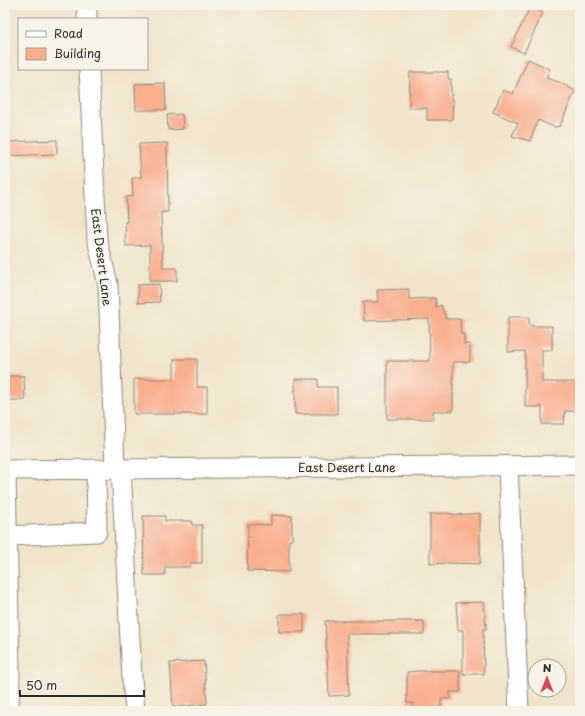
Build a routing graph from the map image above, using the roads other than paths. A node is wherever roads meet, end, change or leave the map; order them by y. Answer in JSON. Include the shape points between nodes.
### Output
{"nodes":[{"id":1,"x":86,"y":5,"type":"edge"},
{"id":2,"x":87,"y":18,"type":"edge"},
{"id":3,"x":89,"y":70,"type":"edge"},
{"id":4,"x":580,"y":465,"type":"edge"},
{"id":5,"x":508,"y":466,"type":"junction"},
{"id":6,"x":111,"y":469,"type":"junction"},
{"id":7,"x":5,"y":470,"type":"edge"},
{"id":8,"x":7,"y":536,"type":"junction"},
{"id":9,"x":9,"y":711,"type":"edge"},
{"id":10,"x":135,"y":711,"type":"edge"},
{"id":11,"x":519,"y":711,"type":"edge"}],
"edges":[{"from":1,"to":2,"type":"street"},
{"from":3,"to":6,"type":"street","name":"East Desert Lane","via":[[97,239],[108,284]]},
{"from":4,"to":5,"type":"street","name":"East Desert Lane"},
{"from":5,"to":6,"type":"street","name":"East Desert Lane"},
{"from":5,"to":11,"type":"street"},
{"from":6,"to":7,"type":"street","name":"East Desert Lane"},
{"from":6,"to":8,"type":"street","via":[[97,532]]},
{"from":6,"to":10,"type":"street"},
{"from":7,"to":8,"type":"street"},
{"from":8,"to":9,"type":"street"}]}
